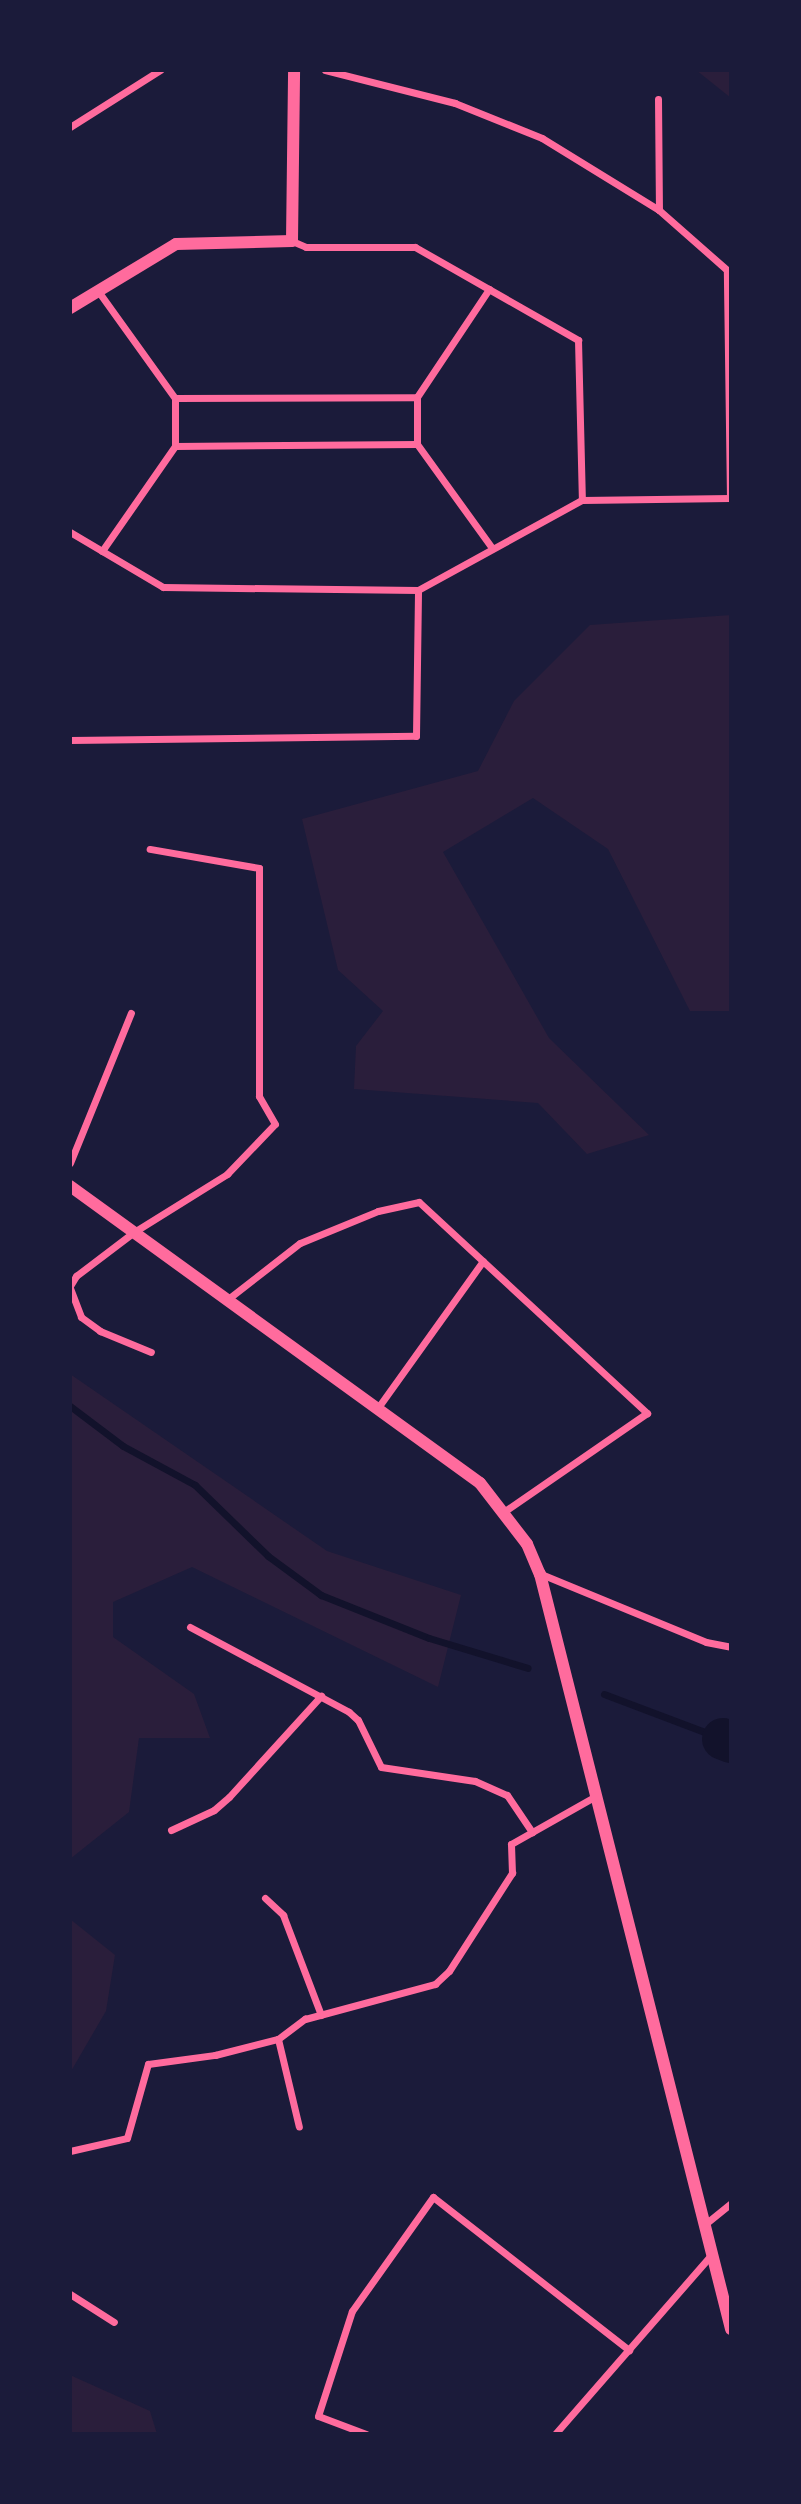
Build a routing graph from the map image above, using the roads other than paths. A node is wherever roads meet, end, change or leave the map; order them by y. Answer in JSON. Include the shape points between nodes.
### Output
{"nodes":[{"id":1,"x":160,"y":70,"type":"edge"},
{"id":2,"x":294,"y":70,"type":"edge"},
{"id":3,"x":325,"y":70,"type":"edge"},
{"id":4,"x":658,"y":99,"type":"dead end"},
{"id":5,"x":70,"y":127,"type":"edge"},
{"id":6,"x":659,"y":210,"type":"junction"},
{"id":7,"x":292,"y":241,"type":"junction"},
{"id":8,"x":489,"y":289,"type":"junction"},
{"id":9,"x":97,"y":291,"type":"junction"},
{"id":10,"x":70,"y":308,"type":"edge"},
{"id":11,"x":417,"y":397,"type":"junction"},
{"id":12,"x":175,"y":398,"type":"junction"},
{"id":13,"x":417,"y":444,"type":"junction"},
{"id":14,"x":175,"y":446,"type":"junction"},
{"id":15,"x":582,"y":500,"type":"junction"},
{"id":16,"x":70,"y":532,"type":"edge"},
{"id":17,"x":492,"y":548,"type":"junction"},
{"id":18,"x":102,"y":551,"type":"junction"},
{"id":19,"x":418,"y":590,"type":"junction"},
{"id":20,"x":70,"y":740,"type":"edge"},
{"id":21,"x":149,"y":849,"type":"dead end"},
{"id":22,"x":131,"y":1013,"type":"dead end"},
{"id":23,"x":70,"y":1163,"type":"edge"},
{"id":24,"x":70,"y":1186,"type":"edge"},
{"id":25,"x":134,"y":1232,"type":"junction"},
{"id":26,"x":483,"y":1261,"type":"junction"},
{"id":27,"x":70,"y":1287,"type":"edge"},
{"id":28,"x":228,"y":1299,"type":"junction"},
{"id":29,"x":151,"y":1352,"type":"dead end"},
{"id":30,"x":377,"y":1409,"type":"junction"},
{"id":31,"x":505,"y":1511,"type":"junction"},
{"id":32,"x":540,"y":1574,"type":"junction"},
{"id":33,"x":190,"y":1627,"type":"dead end"},
{"id":34,"x":731,"y":1647,"type":"edge"},
{"id":35,"x":321,"y":1696,"type":"junction"},
{"id":36,"x":596,"y":1796,"type":"junction"},
{"id":37,"x":171,"y":1830,"type":"dead end"},
{"id":38,"x":532,"y":1832,"type":"junction"},
{"id":39,"x":265,"y":1898,"type":"dead end"},
{"id":40,"x":321,"y":2015,"type":"junction"},
{"id":41,"x":278,"y":2039,"type":"junction"},
{"id":42,"x":299,"y":2127,"type":"dead end"},
{"id":43,"x":70,"y":2151,"type":"edge"},
{"id":44,"x":731,"y":2203,"type":"edge"},
{"id":45,"x":704,"y":2226,"type":"junction"},
{"id":46,"x":711,"y":2255,"type":"junction"},
{"id":47,"x":70,"y":2294,"type":"edge"},
{"id":48,"x":114,"y":2322,"type":"dead end"},
{"id":49,"x":731,"y":2329,"type":"edge"},
{"id":50,"x":629,"y":2350,"type":"junction"},
{"id":51,"x":366,"y":2434,"type":"edge"},
{"id":52,"x":555,"y":2434,"type":"edge"}],
"edges":[{"from":1,"to":5,"type":"street"},
{"from":2,"to":7,"type":"street"},
{"from":3,"to":6,"type":"street","via":[[455,103],[542,138]]},
{"from":4,"to":6,"type":"street"},
{"from":6,"to":15,"type":"street","via":[[727,270],[730,498]]},
{"from":7,"to":8,"type":"street","via":[[306,247],[415,247]]},
{"from":7,"to":9,"type":"street","via":[[176,244]]},
{"from":8,"to":11,"type":"street"},
{"from":8,"to":15,"type":"street","via":[[578,340]]},
{"from":9,"to":10,"type":"street"},
{"from":9,"to":12,"type":"street"},
{"from":11,"to":12,"type":"street"},
{"from":11,"to":13,"type":"street"},
{"from":12,"to":14,"type":"street"},
{"from":13,"to":14,"type":"street"},
{"from":13,"to":17,"type":"street"},
{"from":14,"to":18,"type":"street"},
{"from":15,"to":17,"type":"street"},
{"from":16,"to":18,"type":"street"},
{"from":17,"to":19,"type":"street"},
{"from":18,"to":19,"type":"street","via":[[163,587]]},
{"from":19,"to":20,"type":"street","via":[[416,736]]},
{"from":21,"to":25,"type":"street","via":[[259,868],[259,1096],[275,1124],[227,1174]]},
{"from":22,"to":23,"type":"street"},
{"from":24,"to":25,"type":"street"},
{"from":25,"to":27,"type":"street","via":[[75,1276]]},
{"from":25,"to":28,"type":"street"},
{"from":26,"to":28,"type":"street","via":[[419,1202],[378,1211],[300,1243]]},
{"from":26,"to":30,"type":"street"},
{"from":26,"to":31,"type":"street","via":[[647,1413]]},
{"from":27,"to":29,"type":"street","via":[[80,1317],[100,1331]]},
{"from":28,"to":30,"type":"street"},
{"from":30,"to":31,"type":"street","via":[[480,1483]]},
{"from":31,"to":32,"type":"street"},
{"from":32,"to":34,"type":"street","via":[[706,1642]]},
{"from":32,"to":36,"type":"street"},
{"from":33,"to":35,"type":"street"},
{"from":35,"to":37,"type":"street","via":[[229,1797],[214,1810]]},
{"from":35,"to":38,"type":"street","via":[[358,1720],[381,1767],[475,1781],[507,1795]]},
{"from":36,"to":38,"type":"street"},
{"from":36,"to":45,"type":"street"},
{"from":38,"to":40,"type":"street","via":[[511,1844],[512,1872],[449,1972],[419,1991]]},
{"from":39,"to":40,"type":"street","via":[[283,1915]]},
{"from":40,"to":41,"type":"street","via":[[305,2019]]},
{"from":41,"to":42,"type":"street"},
{"from":41,"to":43,"type":"street","via":[[215,2055],[148,2064],[127,2138]]},
{"from":44,"to":45,"type":"street"},
{"from":45,"to":46,"type":"street"},
{"from":46,"to":49,"type":"street"},
{"from":46,"to":50,"type":"street"},
{"from":47,"to":48,"type":"street"},
{"from":50,"to":51,"type":"street","via":[[433,2196],[352,2311],[318,2416]]},
{"from":50,"to":52,"type":"street"}]}
